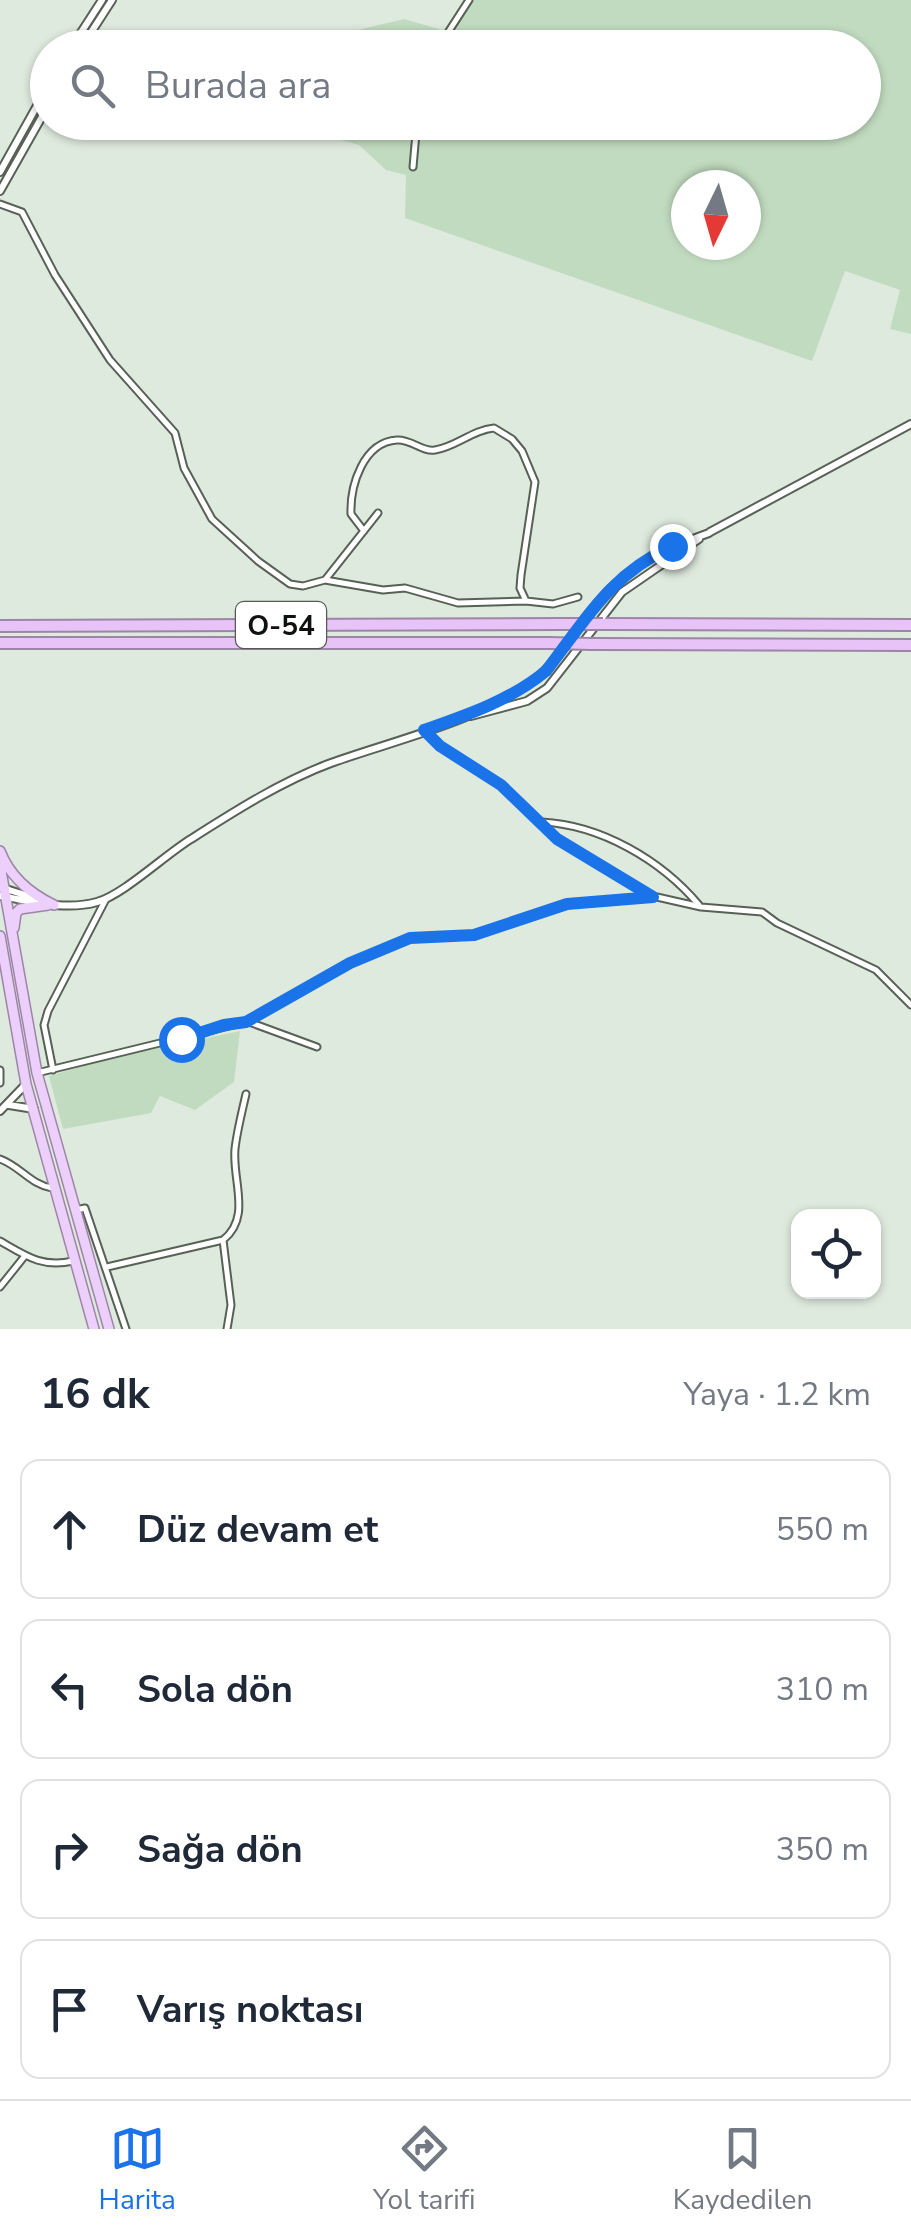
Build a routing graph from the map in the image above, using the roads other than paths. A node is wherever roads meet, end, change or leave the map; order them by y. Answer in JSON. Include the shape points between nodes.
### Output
{"nodes":[{"id":1,"x":102,"y":0,"type":"edge"},
{"id":2,"x":112,"y":0,"type":"edge"},
{"id":3,"x":470,"y":0,"type":"edge"},
{"id":4,"x":83,"y":30,"type":"edge"},
{"id":5,"x":93,"y":30,"type":"edge"},
{"id":6,"x":450,"y":30,"type":"edge"},
{"id":7,"x":30,"y":118,"type":"edge"},
{"id":8,"x":30,"y":138,"type":"edge"},
{"id":9,"x":415,"y":140,"type":"edge"},
{"id":10,"x":413,"y":167,"type":"dead end"},
{"id":11,"x":0,"y":172,"type":"edge"},
{"id":12,"x":0,"y":191,"type":"edge"},
{"id":13,"x":0,"y":204,"type":"edge"},
{"id":14,"x":911,"y":424,"type":"edge"},
{"id":15,"x":378,"y":513,"type":"dead end"},
{"id":16,"x":364,"y":531,"type":"junction"},
{"id":17,"x":710,"y":532,"type":"junction"},
{"id":18,"x":326,"y":580,"type":"junction"},
{"id":19,"x":578,"y":597,"type":"dead end"},
{"id":20,"x":526,"y":601,"type":"junction"},
{"id":21,"x":0,"y":625,"type":"edge"},
{"id":22,"x":911,"y":626,"type":"edge"},
{"id":23,"x":0,"y":643,"type":"edge"},
{"id":24,"x":911,"y":645,"type":"edge"},
{"id":25,"x":451,"y":721,"type":"junction"},
{"id":26,"x":424,"y":730,"type":"junction"},
{"id":27,"x":542,"y":822,"type":"junction"},
{"id":28,"x":0,"y":851,"type":"edge"},
{"id":29,"x":0,"y":865,"type":"edge"},
{"id":30,"x":2,"y":892,"type":"edge"},
{"id":31,"x":653,"y":897,"type":"junction"},
{"id":32,"x":106,"y":899,"type":"junction"},
{"id":33,"x":54,"y":905,"type":"junction"},
{"id":34,"x":701,"y":907,"type":"junction"},
{"id":35,"x":0,"y":936,"type":"edge"},
{"id":36,"x":14,"y":950,"type":"junction"},
{"id":37,"x":911,"y":1005,"type":"edge"},
{"id":38,"x":246,"y":1022,"type":"junction"},
{"id":39,"x":317,"y":1047,"type":"dead end"},
{"id":40,"x":0,"y":1070,"type":"edge"},
{"id":41,"x":53,"y":1070,"type":"junction"},
{"id":42,"x":37,"y":1073,"type":"junction"},
{"id":43,"x":0,"y":1084,"type":"edge"},
{"id":44,"x":26,"y":1084,"type":"junction"},
{"id":45,"x":246,"y":1094,"type":"dead end"},
{"id":46,"x":3,"y":1106,"type":"edge"},
{"id":47,"x":34,"y":1109,"type":"junction"},
{"id":48,"x":0,"y":1159,"type":"edge"},
{"id":49,"x":53,"y":1189,"type":"junction"},
{"id":50,"x":73,"y":1210,"type":"junction"},
{"id":51,"x":223,"y":1240,"type":"junction"},
{"id":52,"x":0,"y":1241,"type":"edge"},
{"id":53,"x":24,"y":1256,"type":"junction"},
{"id":54,"x":73,"y":1261,"type":"junction"},
{"id":55,"x":108,"y":1267,"type":"junction"},
{"id":56,"x":0,"y":1287,"type":"edge"},
{"id":57,"x":94,"y":1329,"type":"edge"},
{"id":58,"x":109,"y":1329,"type":"edge"},
{"id":59,"x":126,"y":1329,"type":"edge"},
{"id":60,"x":227,"y":1329,"type":"edge"}],
"edges":[{"from":1,"to":4,"type":"street"},
{"from":2,"to":5,"type":"street"},
{"from":3,"to":6,"type":"street"},
{"from":7,"to":11,"type":"street"},
{"from":8,"to":12,"type":"street"},
{"from":9,"to":10,"type":"street"},
{"from":13,"to":18,"type":"street","via":[[22,212],[110,360],[175,433],[184,468],[212,519],[290,584]]},
{"from":14,"to":17,"type":"street"},
{"from":15,"to":16,"type":"street"},
{"from":16,"to":18,"type":"street"},
{"from":16,"to":20,"type":"street","via":[[351,514],[352,498],[361,467],[375,449],[397,440],[438,450],[494,428],[522,451],[535,482],[520,588]]},
{"from":17,"to":25,"type":"street","via":[[631,568],[546,671]]},
{"from":17,"to":25,"type":"street","via":[[622,592],[547,688],[527,701]]},
{"from":18,"to":20,"type":"street","via":[[405,588],[458,602]]},
{"from":19,"to":20,"type":"street","via":[[553,604]]},
{"from":21,"to":22,"type":"highway","number":"O-54","bridge":true},
{"from":23,"to":24,"type":"highway","number":"O-54","bridge":true},
{"from":25,"to":26,"type":"street"},
{"from":26,"to":27,"type":"street"},
{"from":26,"to":32,"type":"street","via":[[284,784]]},
{"from":27,"to":31,"type":"street","via":[[557,839]]},
{"from":27,"to":34,"type":"street","via":[[564,823],[638,851]]},
{"from":28,"to":33,"type":"highway","via":[[24,886]]},
{"from":29,"to":30,"type":"highway"},
{"from":30,"to":33,"type":"street"},
{"from":30,"to":36,"type":"highway"},
{"from":31,"to":34,"type":"street"},
{"from":31,"to":38,"type":"street","via":[[567,904],[474,935],[410,938],[350,963]]},
{"from":32,"to":33,"type":"street"},
{"from":32,"to":41,"type":"street","via":[[48,1010],[44,1025]]},
{"from":33,"to":36,"type":"highway","via":[[20,908]]},
{"from":34,"to":37,"type":"street","via":[[762,912],[876,970]]},
{"from":35,"to":44,"type":"highway"},
{"from":36,"to":42,"type":"highway"},
{"from":38,"to":39,"type":"street"},
{"from":38,"to":41,"type":"street"},
{"from":40,"to":43,"type":"street"},
{"from":41,"to":42,"type":"street"},
{"from":42,"to":50,"type":"highway"},
{"from":44,"to":46,"type":"street"},
{"from":44,"to":47,"type":"highway"},
{"from":45,"to":51,"type":"street","via":[[236,1147],[238,1218]]},
{"from":46,"to":47,"type":"street"},
{"from":47,"to":49,"type":"highway"},
{"from":48,"to":49,"type":"street"},
{"from":49,"to":54,"type":"highway"},
{"from":50,"to":55,"type":"street","via":[[85,1208]]},
{"from":50,"to":58,"type":"highway"},
{"from":51,"to":55,"type":"street"},
{"from":51,"to":60,"type":"street","via":[[231,1305]]},
{"from":52,"to":53,"type":"street"},
{"from":53,"to":54,"type":"street"},
{"from":53,"to":56,"type":"street"},
{"from":54,"to":57,"type":"highway"},
{"from":55,"to":59,"type":"street"}]}
